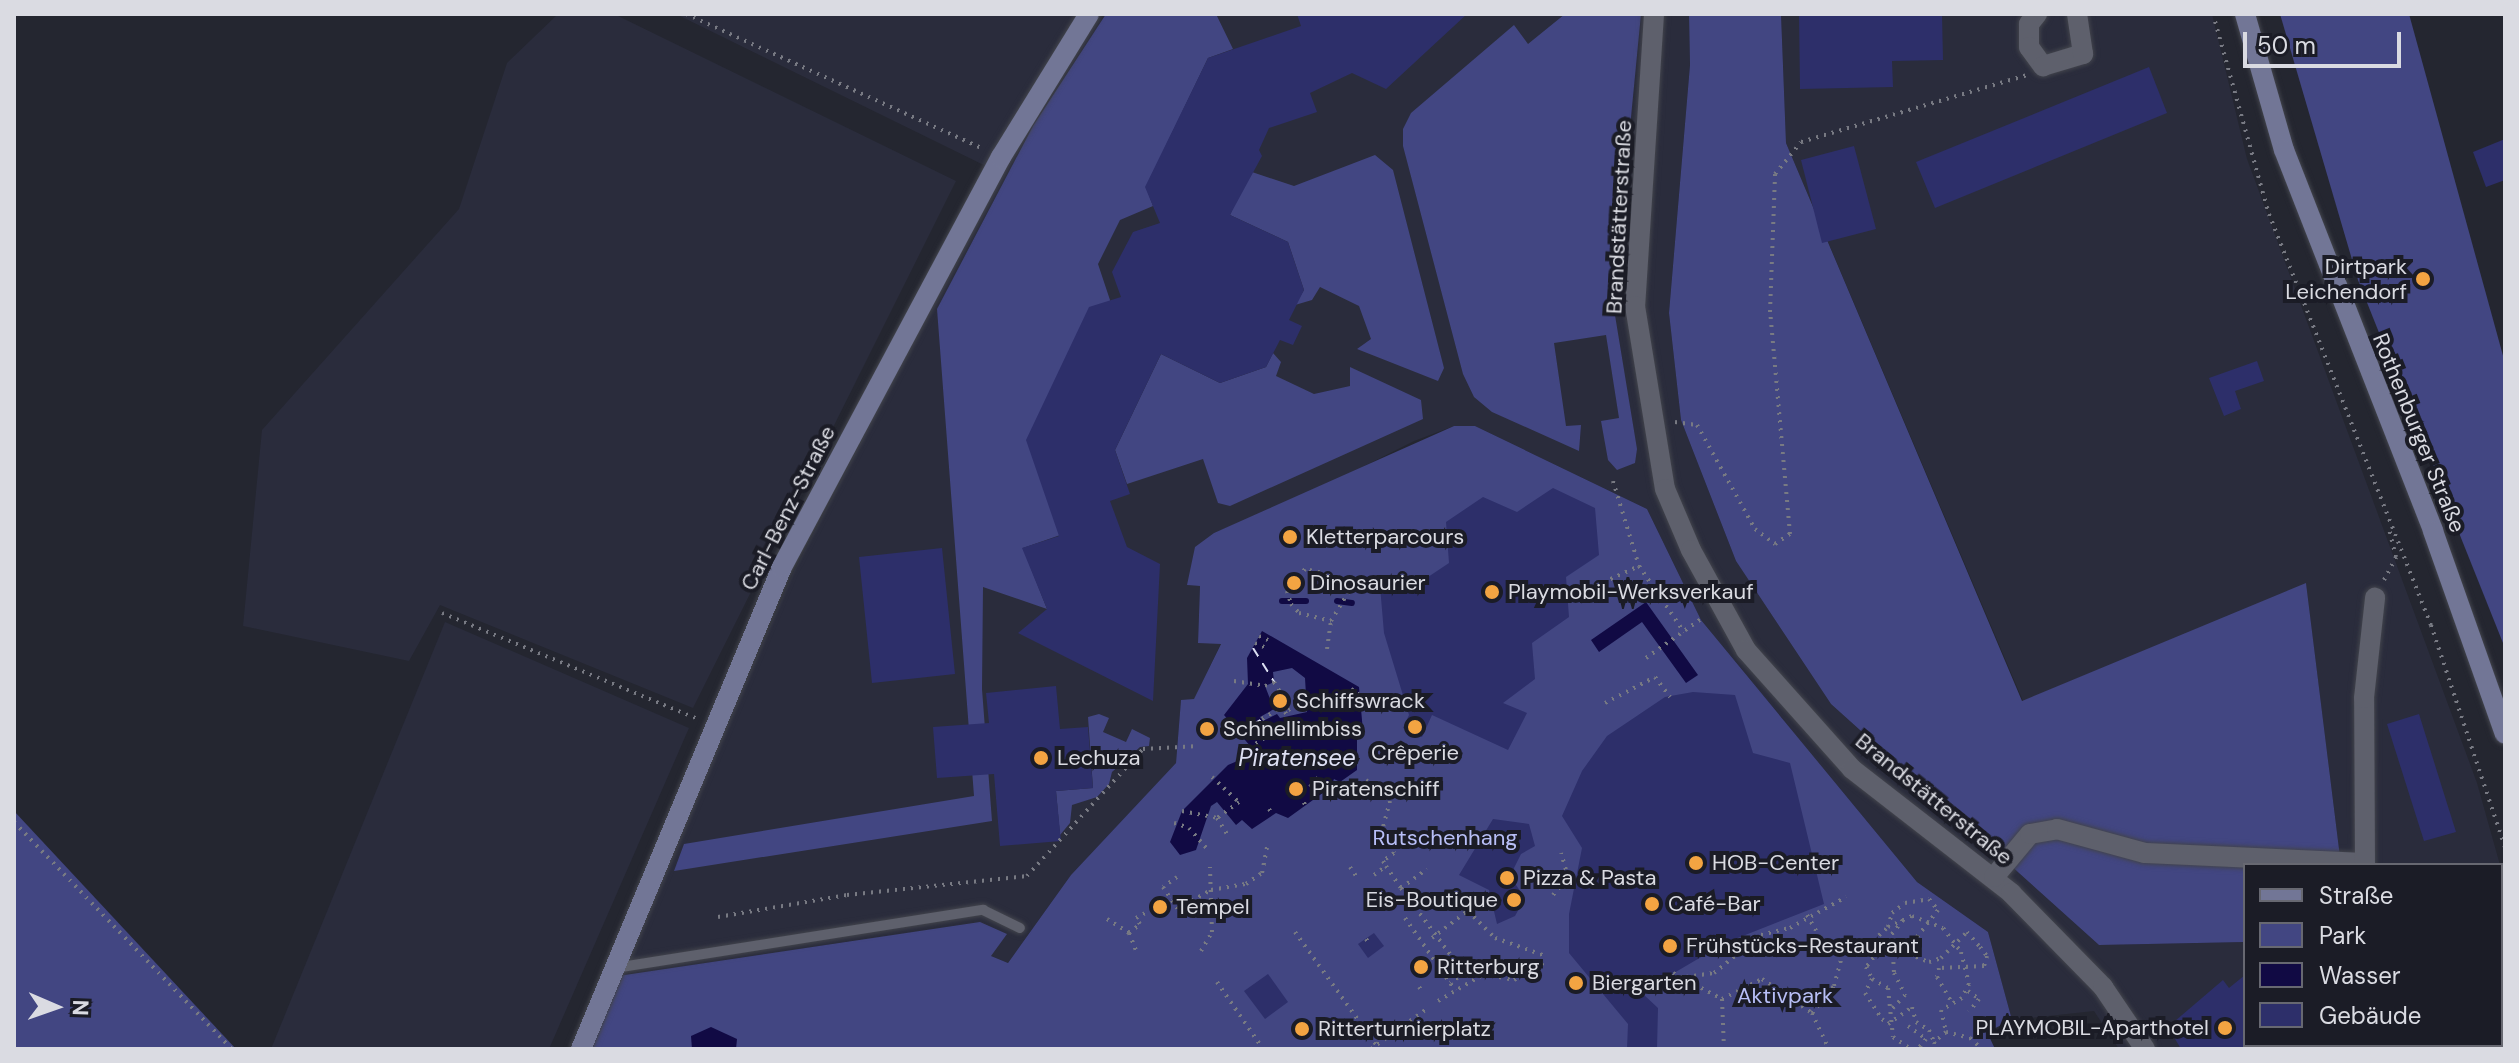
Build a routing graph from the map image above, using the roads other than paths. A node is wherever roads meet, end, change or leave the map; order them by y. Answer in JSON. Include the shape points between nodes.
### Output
{"nodes":[{"id":1,"x":1089,"y":14,"type":"edge"},
{"id":2,"x":1654,"y":14,"type":"edge"},
{"id":3,"x":2037,"y":14,"type":"edge"},
{"id":4,"x":2077,"y":14,"type":"edge"},
{"id":5,"x":2245,"y":14,"type":"edge"},
{"id":6,"x":2375,"y":598,"type":"road end"},
{"id":7,"x":2505,"y":732,"type":"edge"},
{"id":8,"x":2345,"y":863,"type":"edge"},
{"id":9,"x":2365,"y":863,"type":"edge"},
{"id":10,"x":1994,"y":877,"type":"junction"},
{"id":11,"x":1020,"y":928,"type":"dead end"},
{"id":12,"x":613,"y":968,"type":"junction"},
{"id":13,"x":581,"y":1049,"type":"edge"},
{"id":14,"x":2145,"y":1049,"type":"edge"}],
"edges":[{"from":1,"to":12,"type":"street","name":"Carl-Benz-Straße","via":[[1001,157],[782,567]]},
{"from":2,"to":10,"type":"street","name":"Brandstätterstraße","via":[[1635,306],[1665,489],[1719,606],[1746,650],[1852,769]]},
{"from":3,"to":4,"type":"street","via":[[2029,24],[2029,47],[2043,66],[2083,54]]},
{"from":5,"to":7,"type":"street","name":"Rothenburger Straße","via":[[2289,165],[2433,531]]},
{"from":6,"to":9,"type":"street","via":[[2364,698]]},
{"from":8,"to":10,"type":"street","via":[[2145,853],[2057,829],[2030,834]]},
{"from":10,"to":14,"type":"street","name":"Brandstätterstraße","via":[[2103,987]]},
{"from":11,"to":12,"type":"lane","via":[[983,910]]},
{"from":12,"to":13,"type":"street","name":"Carl-Benz-Straße"}]}
